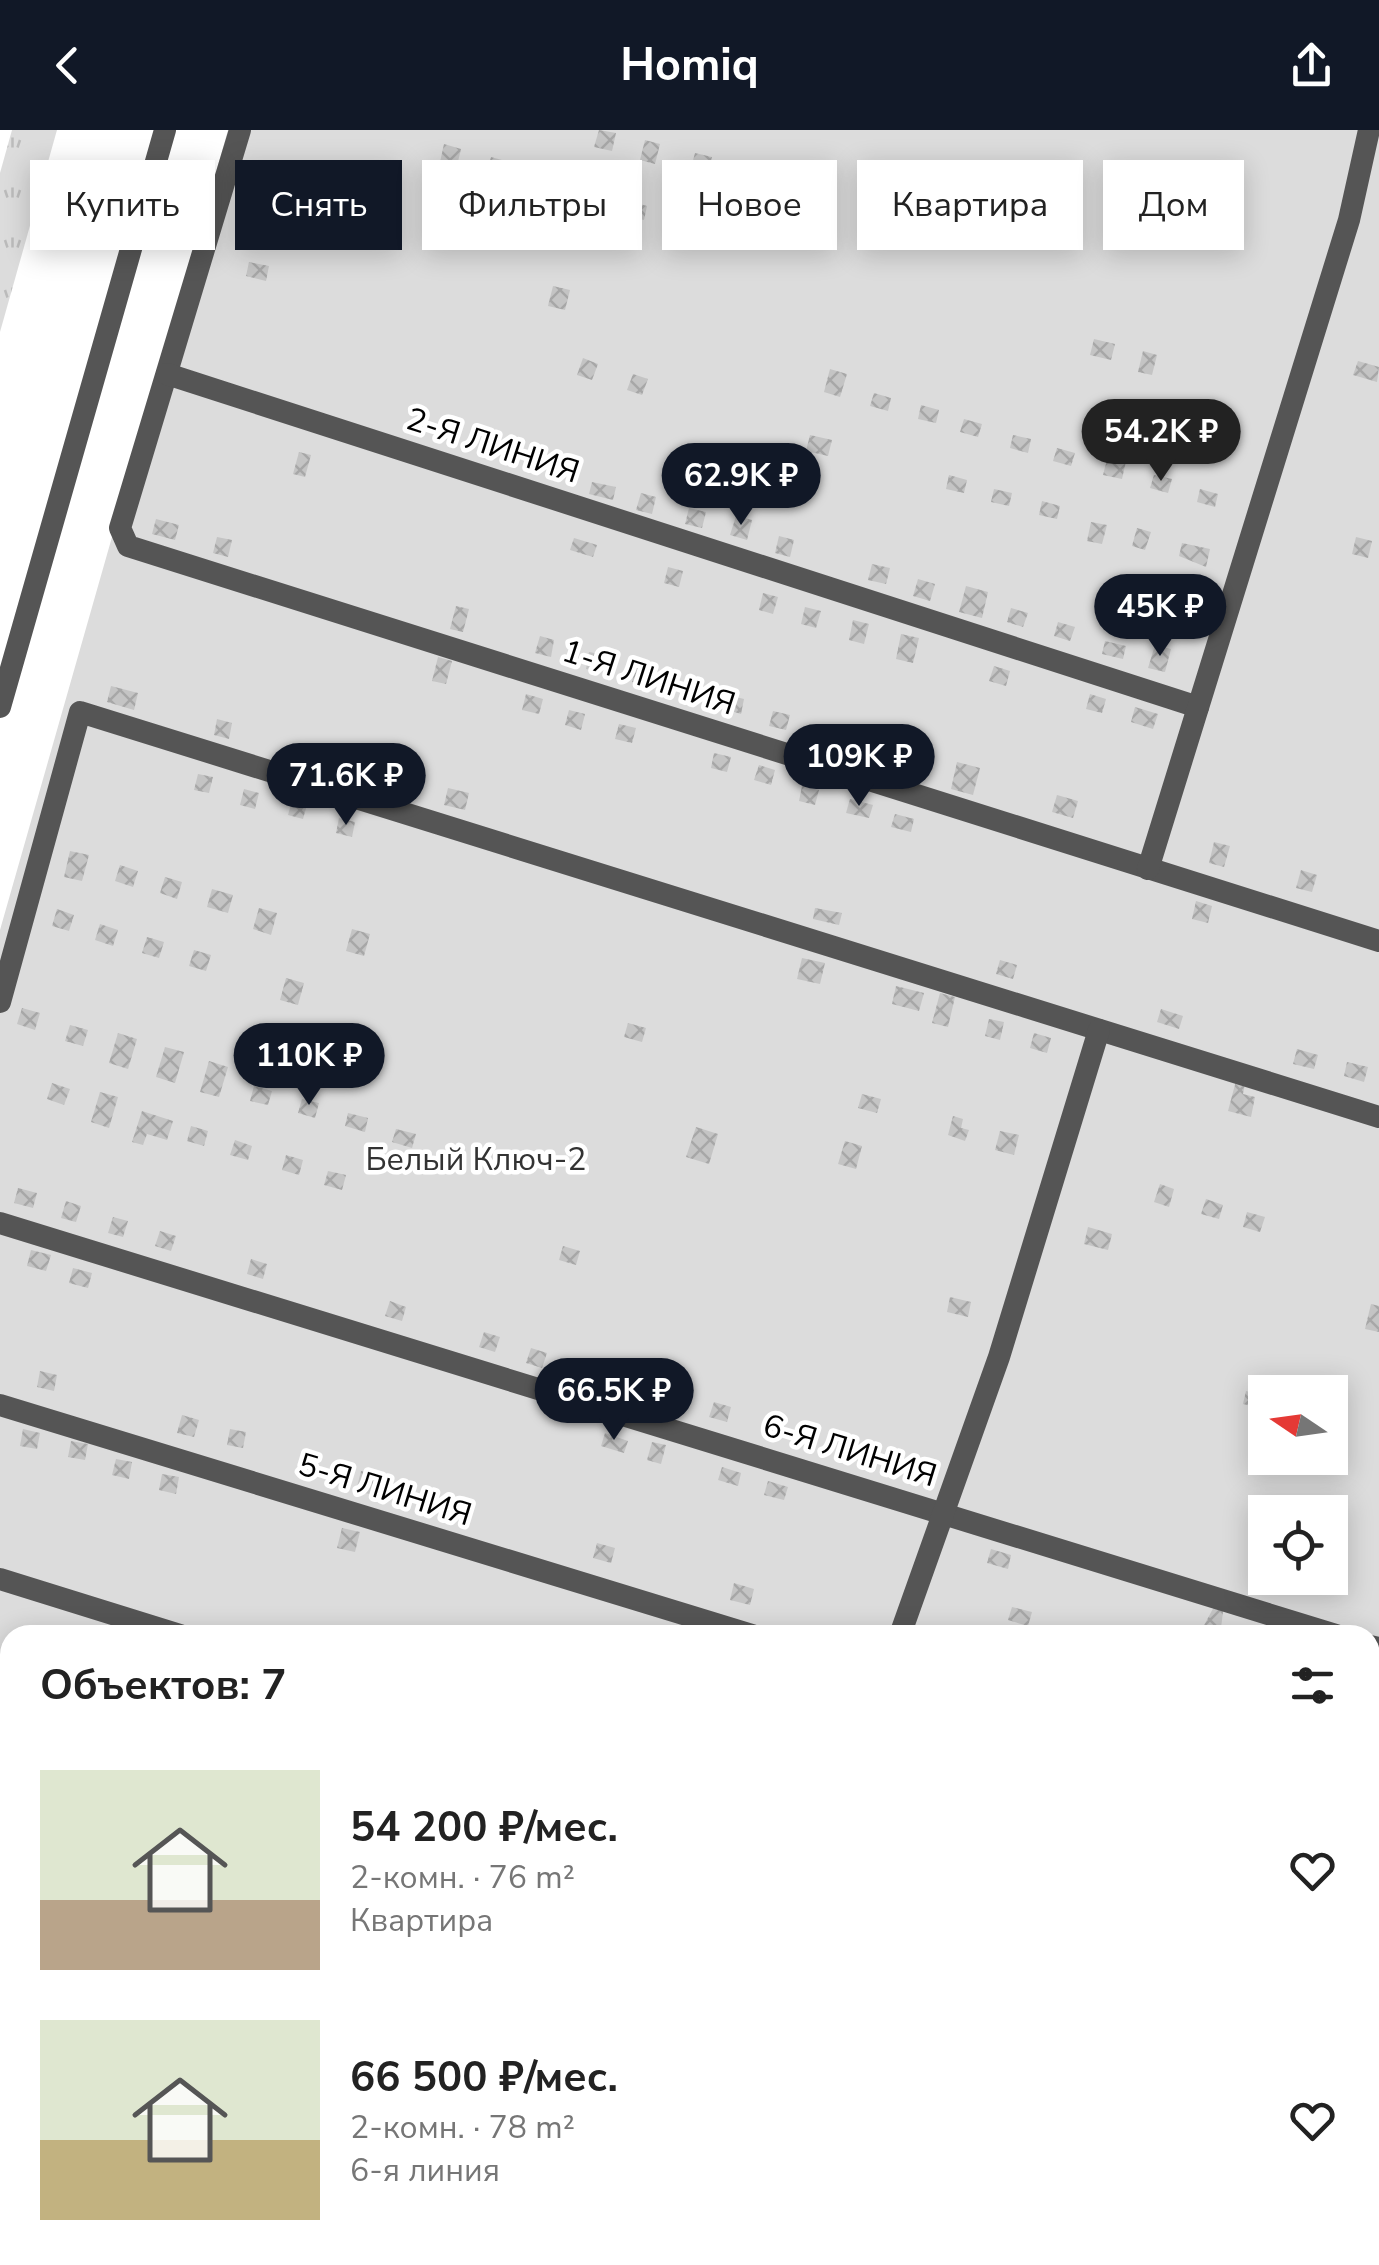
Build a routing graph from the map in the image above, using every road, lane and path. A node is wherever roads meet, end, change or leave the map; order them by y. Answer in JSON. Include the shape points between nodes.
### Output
{"nodes":[{"id":1,"x":166,"y":130,"type":"edge"},
{"id":2,"x":240,"y":130,"type":"edge"},
{"id":3,"x":1369,"y":130,"type":"edge"},
{"id":4,"x":167,"y":374,"type":"junction"},
{"id":5,"x":0,"y":707,"type":"edge"},
{"id":6,"x":1198,"y":707,"type":"junction"},
{"id":7,"x":1148,"y":870,"type":"junction"},
{"id":8,"x":1379,"y":941,"type":"edge"},
{"id":9,"x":0,"y":1002,"type":"edge"},
{"id":10,"x":1099,"y":1030,"type":"junction"},
{"id":11,"x":1379,"y":1117,"type":"edge"},
{"id":12,"x":0,"y":1223,"type":"edge"},
{"id":13,"x":0,"y":1405,"type":"edge"},
{"id":14,"x":942,"y":1512,"type":"junction"},
{"id":15,"x":0,"y":1579,"type":"edge"},
{"id":16,"x":148,"y":1625,"type":"edge"},
{"id":17,"x":719,"y":1625,"type":"edge"},
{"id":18,"x":903,"y":1625,"type":"edge"},
{"id":19,"x":1304,"y":1625,"type":"edge"}],
"edges":[{"from":1,"to":5,"type":"street"},
{"from":2,"to":4,"type":"street"},
{"from":3,"to":6,"type":"street","via":[[1349,220]]},
{"from":4,"to":6,"type":"street","name":"2-Я ЛИНИЯ"},
{"from":4,"to":7,"type":"street","name":"1-Я ЛИНИЯ","via":[[120,528],[128,546]]},
{"from":6,"to":7,"type":"street"},
{"from":7,"to":8,"type":"street","name":"1-Я ЛИНИЯ"},
{"from":9,"to":10,"type":"street","via":[[80,712]]},
{"from":10,"to":11,"type":"street"},
{"from":10,"to":14,"type":"street","via":[[999,1356]]},
{"from":12,"to":14,"type":"street","name":"6-Я ЛИНИЯ"},
{"from":13,"to":17,"type":"street","name":"5-Я ЛИНИЯ"},
{"from":14,"to":18,"type":"street"},
{"from":14,"to":19,"type":"street","name":"6-Я ЛИНИЯ"},
{"from":15,"to":16,"type":"street"}]}
